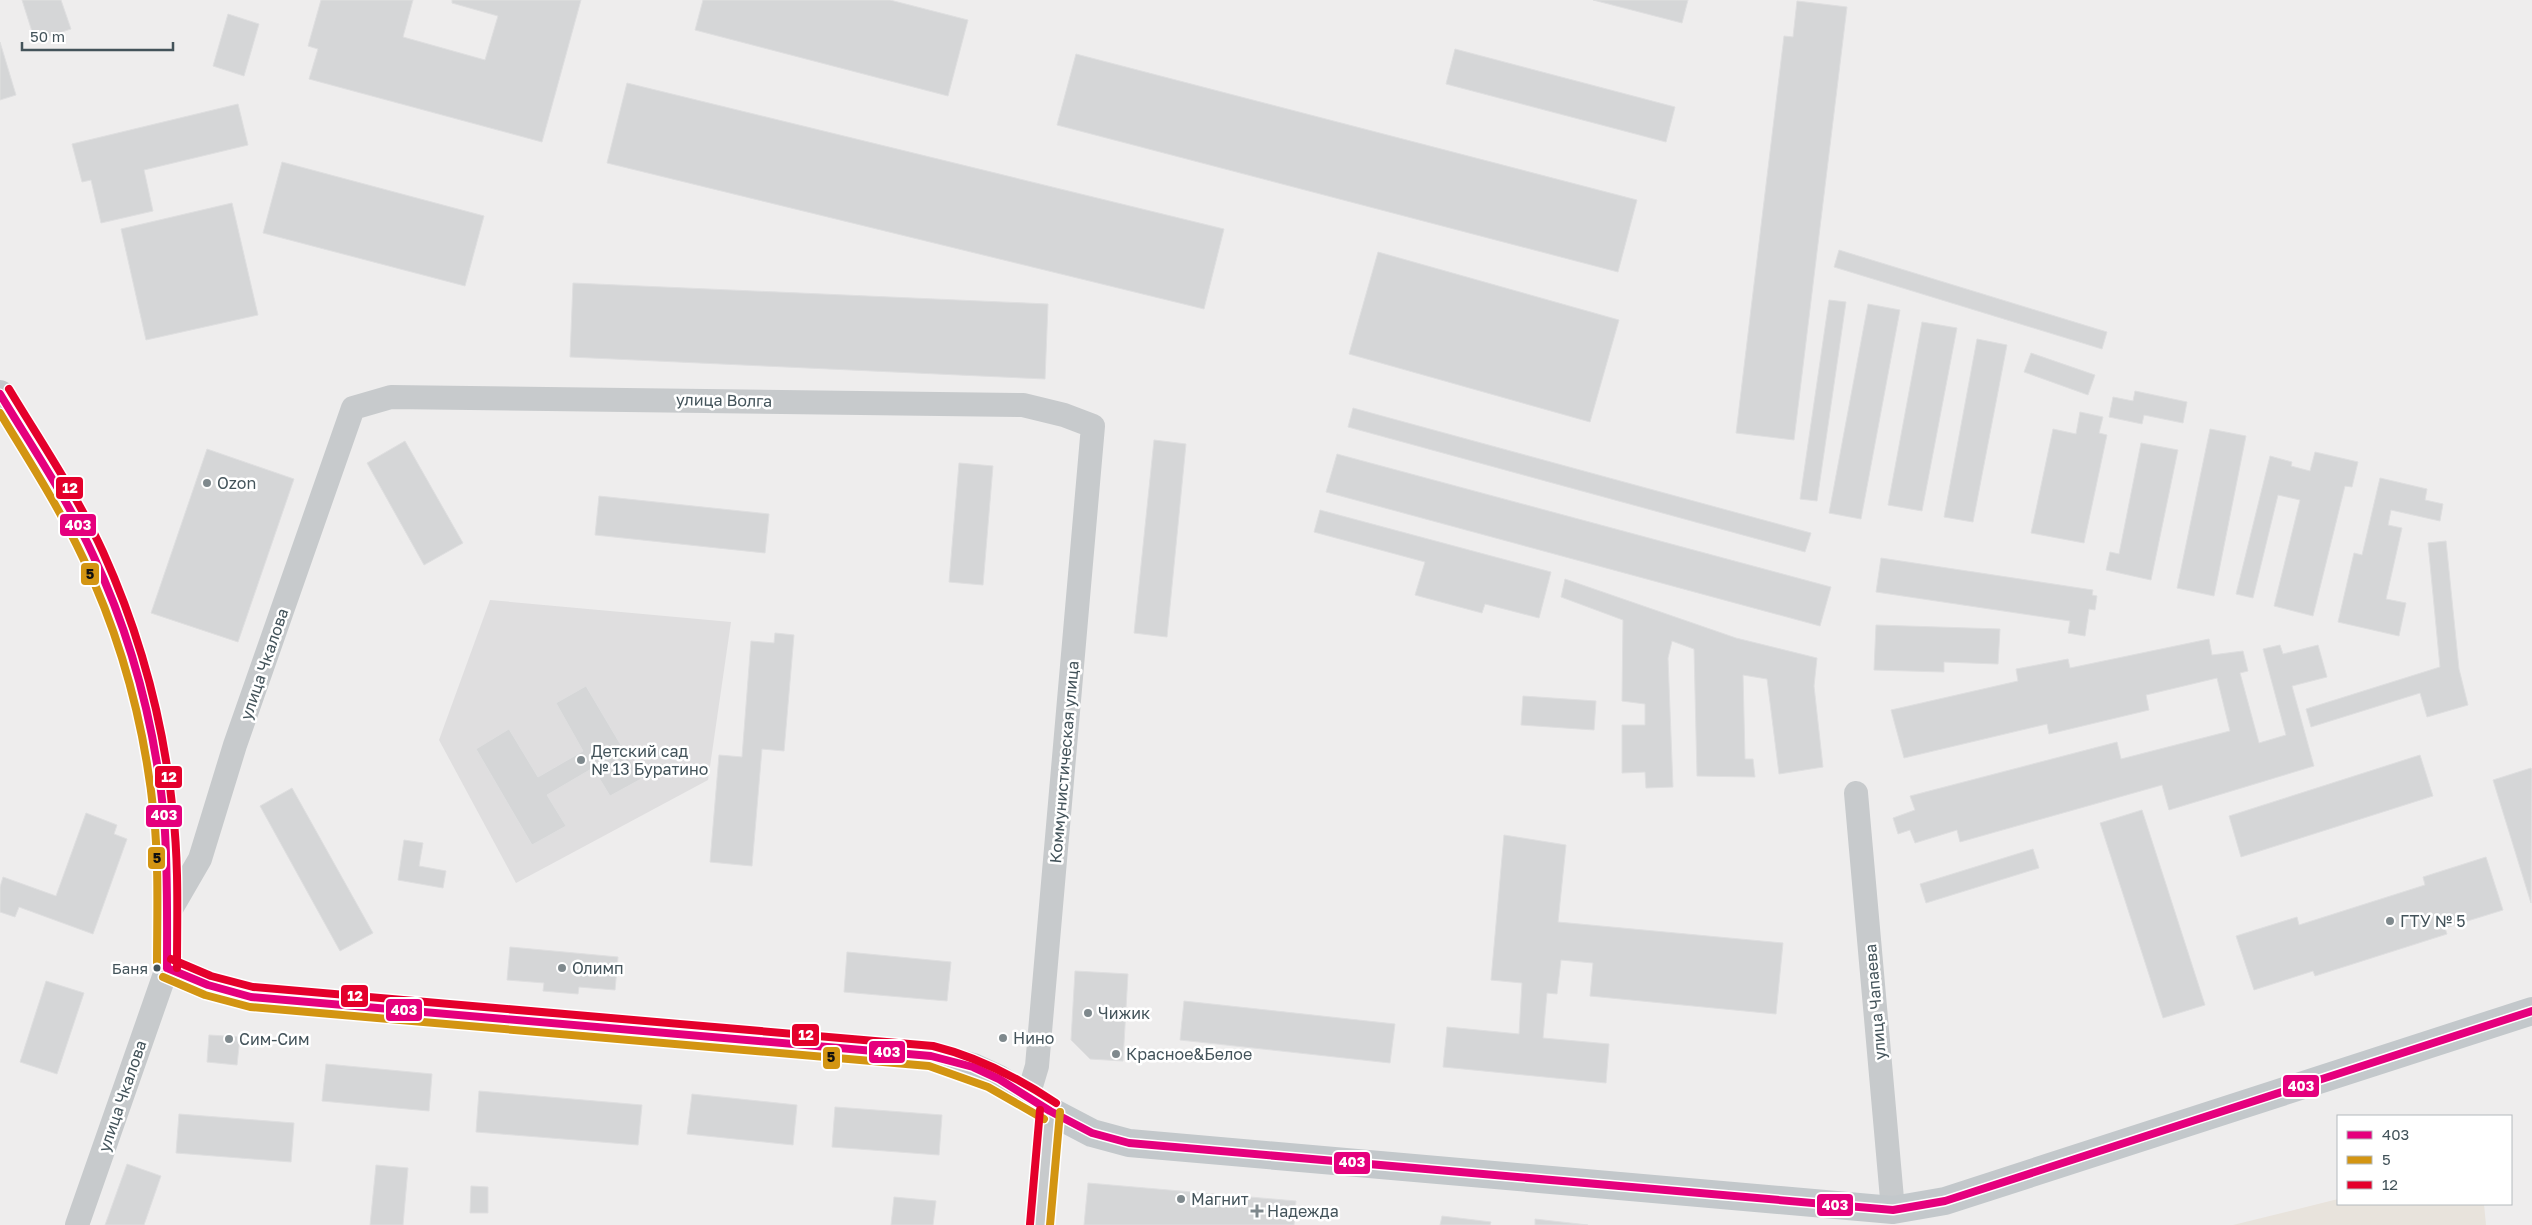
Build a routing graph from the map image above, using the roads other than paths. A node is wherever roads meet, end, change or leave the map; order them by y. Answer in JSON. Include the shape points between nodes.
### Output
{"nodes":[{"id":1,"x":0,"y":394,"type":"edge"},
{"id":2,"x":353,"y":408,"type":"joint"},
{"id":3,"x":1093,"y":426,"type":"joint"},
{"id":4,"x":1856,"y":793,"type":"dead end"},
{"id":5,"x":167,"y":916,"type":"junction"},
{"id":6,"x":167,"y":968,"type":"junction"},
{"id":7,"x":2532,"y":1011,"type":"edge"},
{"id":8,"x":1028,"y":1096,"type":"junction"},
{"id":9,"x":1050,"y":1111,"type":"junction"},
{"id":10,"x":1893,"y":1210,"type":"junction"},
{"id":11,"x":77,"y":1225,"type":"edge"},
{"id":12,"x":1040,"y":1225,"type":"edge"}],
"edges":[{"from":1,"to":5,"type":"main road","via":[[78,525],[122,628],[141,693],[162,796]]},
{"from":2,"to":3,"type":"street","name":"улица Волга","via":[[390,397],[1013,405],[1064,415]]},
{"from":2,"to":5,"type":"street","name":"улица Чкалова","via":[[235,745],[200,859]]},
{"from":3,"to":8,"type":"street","name":"Коммунистическая улица","via":[[1037,1066]]},
{"from":4,"to":10,"type":"street","name":"улица Чапаева"},
{"from":5,"to":6,"type":"main road"},
{"from":6,"to":8,"type":"main road","via":[[208,985],[251,997],[931,1056],[973,1067]]},
{"from":6,"to":11,"type":"street","name":"улица Чкалова"},
{"from":7,"to":10,"type":"main road","via":[[1945,1201]]},
{"from":8,"to":9,"type":"main road"},
{"from":9,"to":10,"type":"main road","via":[[1092,1133],[1129,1142]]},
{"from":9,"to":12,"type":"street"}]}
